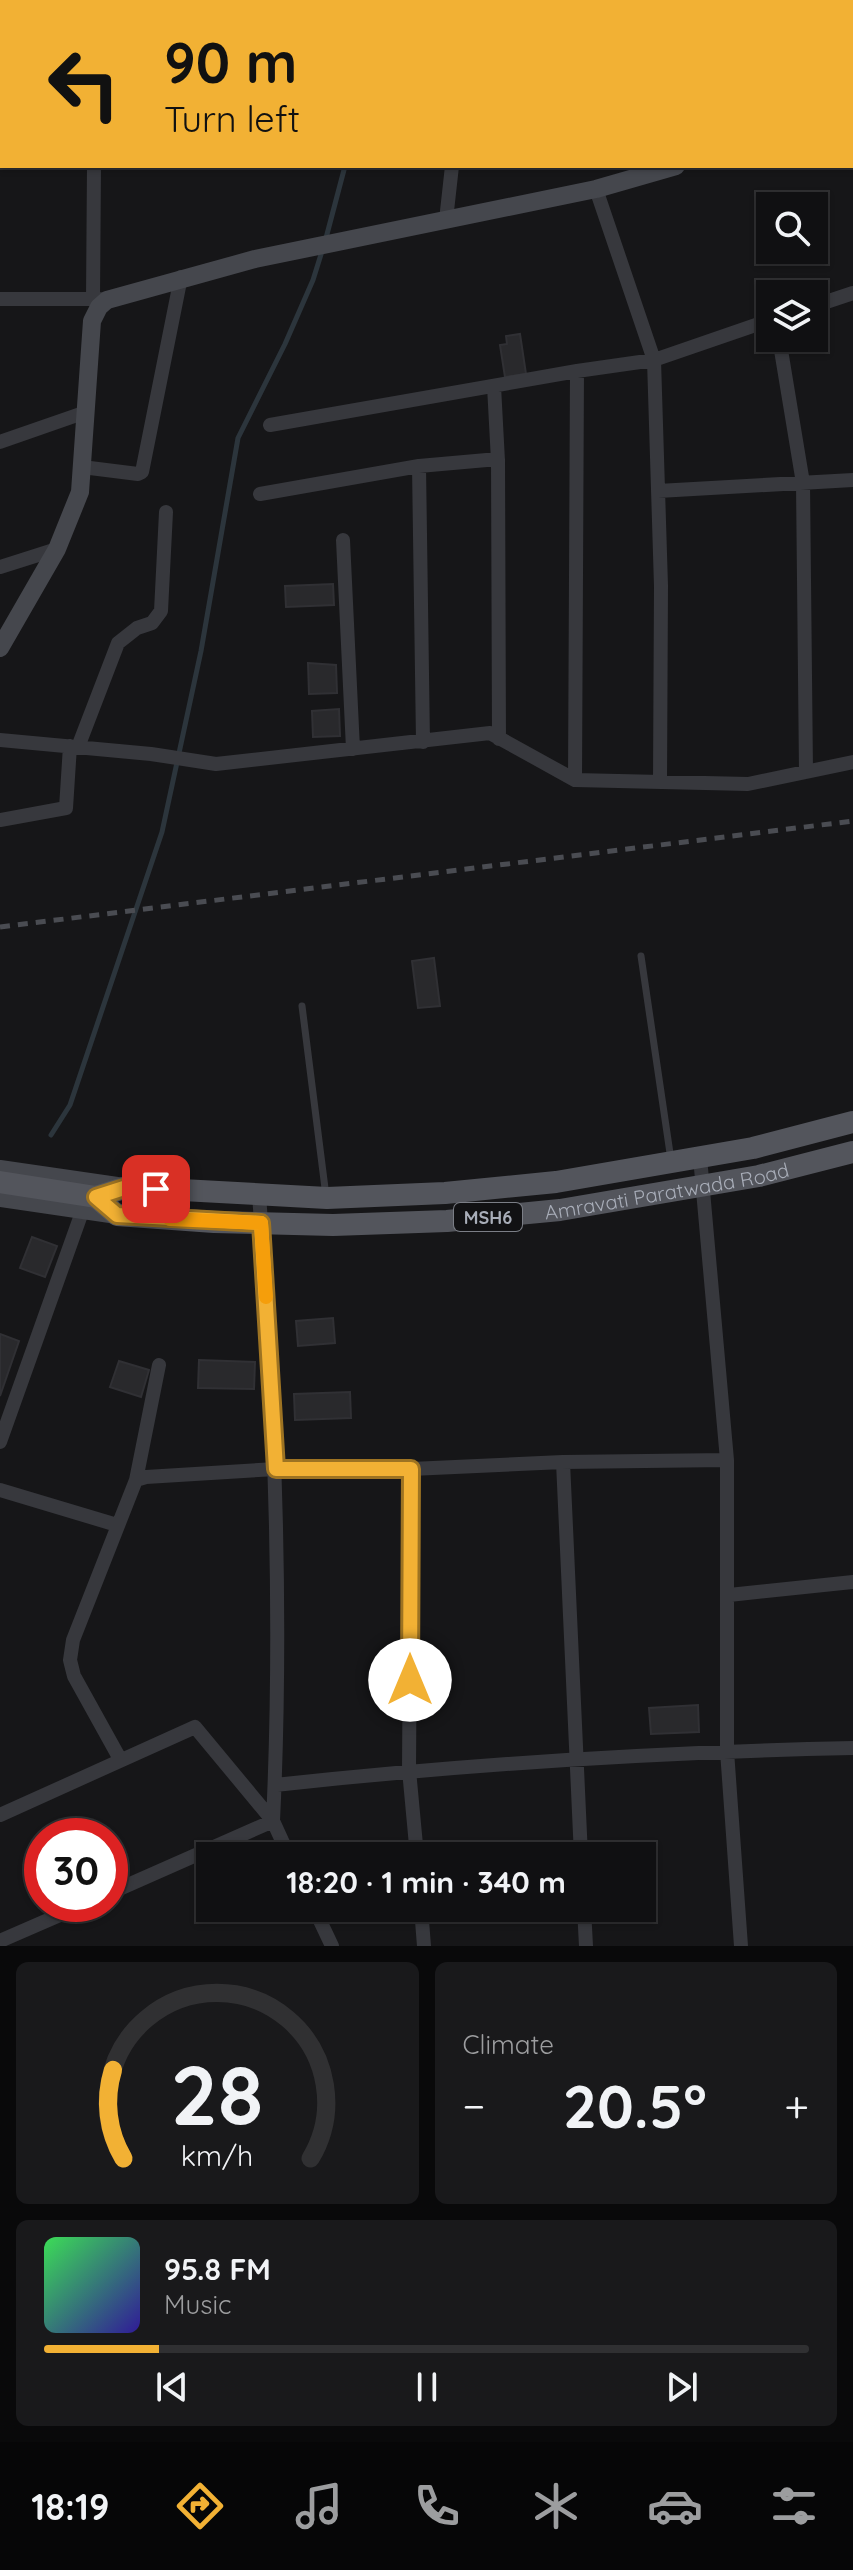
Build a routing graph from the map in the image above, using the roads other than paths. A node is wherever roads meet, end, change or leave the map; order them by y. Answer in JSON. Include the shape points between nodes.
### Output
{"nodes":[{"id":1,"x":94,"y":168,"type":"edge"},
{"id":2,"x":452,"y":168,"type":"edge"},
{"id":3,"x":669,"y":168,"type":"edge"},
{"id":4,"x":596,"y":189,"type":"junction"},
{"id":5,"x":446,"y":220,"type":"junction"},
{"id":6,"x":181,"y":277,"type":"junction"},
{"id":7,"x":853,"y":293,"type":"edge"},
{"id":8,"x":0,"y":299,"type":"edge"},
{"id":9,"x":100,"y":299,"type":"junction"},
{"id":10,"x":828,"y":301,"type":"edge"},
{"id":11,"x":756,"y":325,"type":"edge"},
{"id":12,"x":781,"y":352,"type":"edge"},
{"id":13,"x":654,"y":360,"type":"junction"},
{"id":14,"x":577,"y":371,"type":"junction"},
{"id":15,"x":494,"y":386,"type":"junction"},
{"id":16,"x":86,"y":412,"type":"junction"},
{"id":17,"x":270,"y":425,"type":"dead end"},
{"id":18,"x":0,"y":442,"type":"edge"},
{"id":19,"x":498,"y":461,"type":"junction"},
{"id":20,"x":419,"y":466,"type":"junction"},
{"id":21,"x":82,"y":467,"type":"junction"},
{"id":22,"x":853,"y":480,"type":"edge"},
{"id":23,"x":803,"y":483,"type":"junction"},
{"id":24,"x":658,"y":491,"type":"junction"},
{"id":25,"x":260,"y":494,"type":"dead end"},
{"id":26,"x":166,"y":512,"type":"dead end"},
{"id":27,"x":343,"y":540,"type":"dead end"},
{"id":28,"x":57,"y":549,"type":"junction"},
{"id":29,"x":0,"y":567,"type":"edge"},
{"id":30,"x":0,"y":648,"type":"edge"},
{"id":31,"x":499,"y":739,"type":"junction"},
{"id":32,"x":0,"y":740,"type":"edge"},
{"id":33,"x":423,"y":742,"type":"junction"},
{"id":34,"x":74,"y":747,"type":"junction"},
{"id":35,"x":353,"y":749,"type":"junction"},
{"id":36,"x":853,"y":762,"type":"edge"},
{"id":37,"x":806,"y":772,"type":"junction"},
{"id":38,"x":575,"y":780,"type":"junction"},
{"id":39,"x":660,"y":782,"type":"junction"},
{"id":40,"x":0,"y":820,"type":"edge"},
{"id":41,"x":641,"y":956,"type":"dead end"},
{"id":42,"x":302,"y":1006,"type":"dead end"},
{"id":43,"x":853,"y":1122,"type":"edge"},
{"id":44,"x":853,"y":1152,"type":"edge"},
{"id":45,"x":700,"y":1157,"type":"junction"},
{"id":46,"x":672,"y":1162,"type":"junction"},
{"id":47,"x":0,"y":1169,"type":"edge"},
{"id":48,"x":0,"y":1182,"type":"edge"},
{"id":49,"x":705,"y":1185,"type":"junction"},
{"id":50,"x":127,"y":1187,"type":"junction"},
{"id":51,"x":259,"y":1195,"type":"junction"},
{"id":52,"x":0,"y":1198,"type":"edge"},
{"id":53,"x":327,"y":1198,"type":"junction"},
{"id":54,"x":87,"y":1201,"type":"junction"},
{"id":55,"x":261,"y":1223,"type":"junction"},
{"id":56,"x":159,"y":1365,"type":"dead end"},
{"id":57,"x":0,"y":1442,"type":"edge"},
{"id":58,"x":727,"y":1460,"type":"junction"},
{"id":59,"x":563,"y":1462,"type":"junction"},
{"id":60,"x":276,"y":1469,"type":"junction"},
{"id":61,"x":411,"y":1469,"type":"junction"},
{"id":62,"x":136,"y":1480,"type":"junction"},
{"id":63,"x":0,"y":1490,"type":"edge"},
{"id":64,"x":117,"y":1525,"type":"junction"},
{"id":65,"x":853,"y":1582,"type":"edge"},
{"id":66,"x":729,"y":1595,"type":"junction"},
{"id":67,"x":853,"y":1748,"type":"edge"},
{"id":68,"x":727,"y":1751,"type":"junction"},
{"id":69,"x":577,"y":1758,"type":"junction"},
{"id":70,"x":120,"y":1759,"type":"junction"},
{"id":71,"x":409,"y":1770,"type":"junction"},
{"id":72,"x":275,"y":1785,"type":"junction"},
{"id":73,"x":0,"y":1815,"type":"edge"},
{"id":74,"x":273,"y":1821,"type":"junction"},
{"id":75,"x":283,"y":1842,"type":"edge"},
{"id":76,"x":416,"y":1842,"type":"edge"},
{"id":77,"x":580,"y":1842,"type":"edge"},
{"id":78,"x":128,"y":1885,"type":"edge"},
{"id":79,"x":44,"y":1922,"type":"edge"},
{"id":80,"x":318,"y":1922,"type":"edge"},
{"id":81,"x":422,"y":1922,"type":"edge"},
{"id":82,"x":585,"y":1922,"type":"edge"},
{"id":83,"x":0,"y":1941,"type":"edge"},
{"id":84,"x":325,"y":1944,"type":"edge"},
{"id":85,"x":424,"y":1946,"type":"edge"},
{"id":86,"x":586,"y":1946,"type":"edge"},
{"id":87,"x":741,"y":1946,"type":"edge"}],
"edges":[{"from":1,"to":9,"type":"street"},
{"from":2,"to":5,"type":"street"},
{"from":3,"to":4,"type":"street"},
{"from":4,"to":5,"type":"street"},
{"from":4,"to":13,"type":"street"},
{"from":5,"to":6,"type":"street"},
{"from":6,"to":9,"type":"street"},
{"from":6,"to":21,"type":"street","via":[[142,472]]},
{"from":7,"to":10,"type":"street"},
{"from":8,"to":9,"type":"street"},
{"from":9,"to":16,"type":"street","via":[[92,321]]},
{"from":11,"to":13,"type":"street"},
{"from":12,"to":23,"type":"street"},
{"from":13,"to":14,"type":"street"},
{"from":13,"to":24,"type":"street"},
{"from":14,"to":15,"type":"street"},
{"from":14,"to":38,"type":"street"},
{"from":15,"to":17,"type":"street"},
{"from":15,"to":19,"type":"street"},
{"from":16,"to":18,"type":"street"},
{"from":16,"to":21,"type":"street"},
{"from":19,"to":20,"type":"street","via":[[495,457]]},
{"from":19,"to":31,"type":"street"},
{"from":20,"to":25,"type":"street"},
{"from":20,"to":33,"type":"street"},
{"from":21,"to":28,"type":"street","via":[[80,492]]},
{"from":22,"to":23,"type":"street"},
{"from":23,"to":24,"type":"street"},
{"from":23,"to":37,"type":"street"},
{"from":24,"to":39,"type":"street"},
{"from":26,"to":34,"type":"street","via":[[161,611],[152,623],[118,643]]},
{"from":27,"to":35,"type":"street"},
{"from":28,"to":29,"type":"street"},
{"from":28,"to":30,"type":"street"},
{"from":31,"to":33,"type":"street","via":[[490,733]]},
{"from":31,"to":38,"type":"street"},
{"from":32,"to":34,"type":"street"},
{"from":33,"to":35,"type":"street"},
{"from":34,"to":35,"type":"street","via":[[216,764]]},
{"from":34,"to":40,"type":"street","via":[[66,808]]},
{"from":36,"to":37,"type":"street"},
{"from":37,"to":39,"type":"street","via":[[748,784]]},
{"from":38,"to":39,"type":"street"},
{"from":41,"to":46,"type":"lane"},
{"from":42,"to":53,"type":"lane"},
{"from":43,"to":45,"type":"main road","number":"MSH6"},
{"from":44,"to":49,"type":"main road","name":"Amravati Paratwada Road","number":"MSH6"},
{"from":45,"to":46,"type":"main road","number":"MSH6"},
{"from":45,"to":49,"type":"street"},
{"from":46,"to":53,"type":"main road","number":"MSH6","via":[[556,1182]]},
{"from":47,"to":50,"type":"street","number":"MSH6"},
{"from":48,"to":54,"type":"main road","number":"MSH6"},
{"from":49,"to":55,"type":"main road","name":"Amravati Paratwada Road","number":"MSH6","via":[[560,1210],[461,1220]]},
{"from":49,"to":58,"type":"street"},
{"from":50,"to":51,"type":"main road","number":"MSH6"},
{"from":50,"to":54,"type":"main road","number":"MSH6"},
{"from":51,"to":53,"type":"main road","number":"MSH6"},
{"from":51,"to":55,"type":"street"},
{"from":52,"to":54,"type":"street","number":"MSH6"},
{"from":54,"to":55,"type":"main road","name":"Amravati Paratwada Road","number":"MSH6","via":[[117,1215]]},
{"from":54,"to":57,"type":"street"},
{"from":55,"to":60,"type":"street"},
{"from":56,"to":62,"type":"street"},
{"from":58,"to":59,"type":"street"},
{"from":58,"to":66,"type":"street"},
{"from":59,"to":61,"type":"street"},
{"from":59,"to":69,"type":"street"},
{"from":60,"to":61,"type":"street"},
{"from":60,"to":62,"type":"street"},
{"from":60,"to":72,"type":"street"},
{"from":61,"to":71,"type":"street"},
{"from":62,"to":64,"type":"street"},
{"from":63,"to":64,"type":"street"},
{"from":64,"to":70,"type":"street","via":[[70,1660]]},
{"from":65,"to":66,"type":"street"},
{"from":66,"to":68,"type":"street"},
{"from":67,"to":68,"type":"street"},
{"from":68,"to":69,"type":"street"},
{"from":68,"to":87,"type":"street"},
{"from":69,"to":71,"type":"street"},
{"from":69,"to":77,"type":"street"},
{"from":70,"to":73,"type":"street"},
{"from":70,"to":74,"type":"street","via":[[195,1727]]},
{"from":71,"to":72,"type":"street"},
{"from":71,"to":76,"type":"street"},
{"from":72,"to":74,"type":"street"},
{"from":74,"to":75,"type":"street"},
{"from":74,"to":78,"type":"street"},
{"from":79,"to":83,"type":"street"},
{"from":80,"to":84,"type":"street"},
{"from":81,"to":85,"type":"street"},
{"from":82,"to":86,"type":"street"}]}
